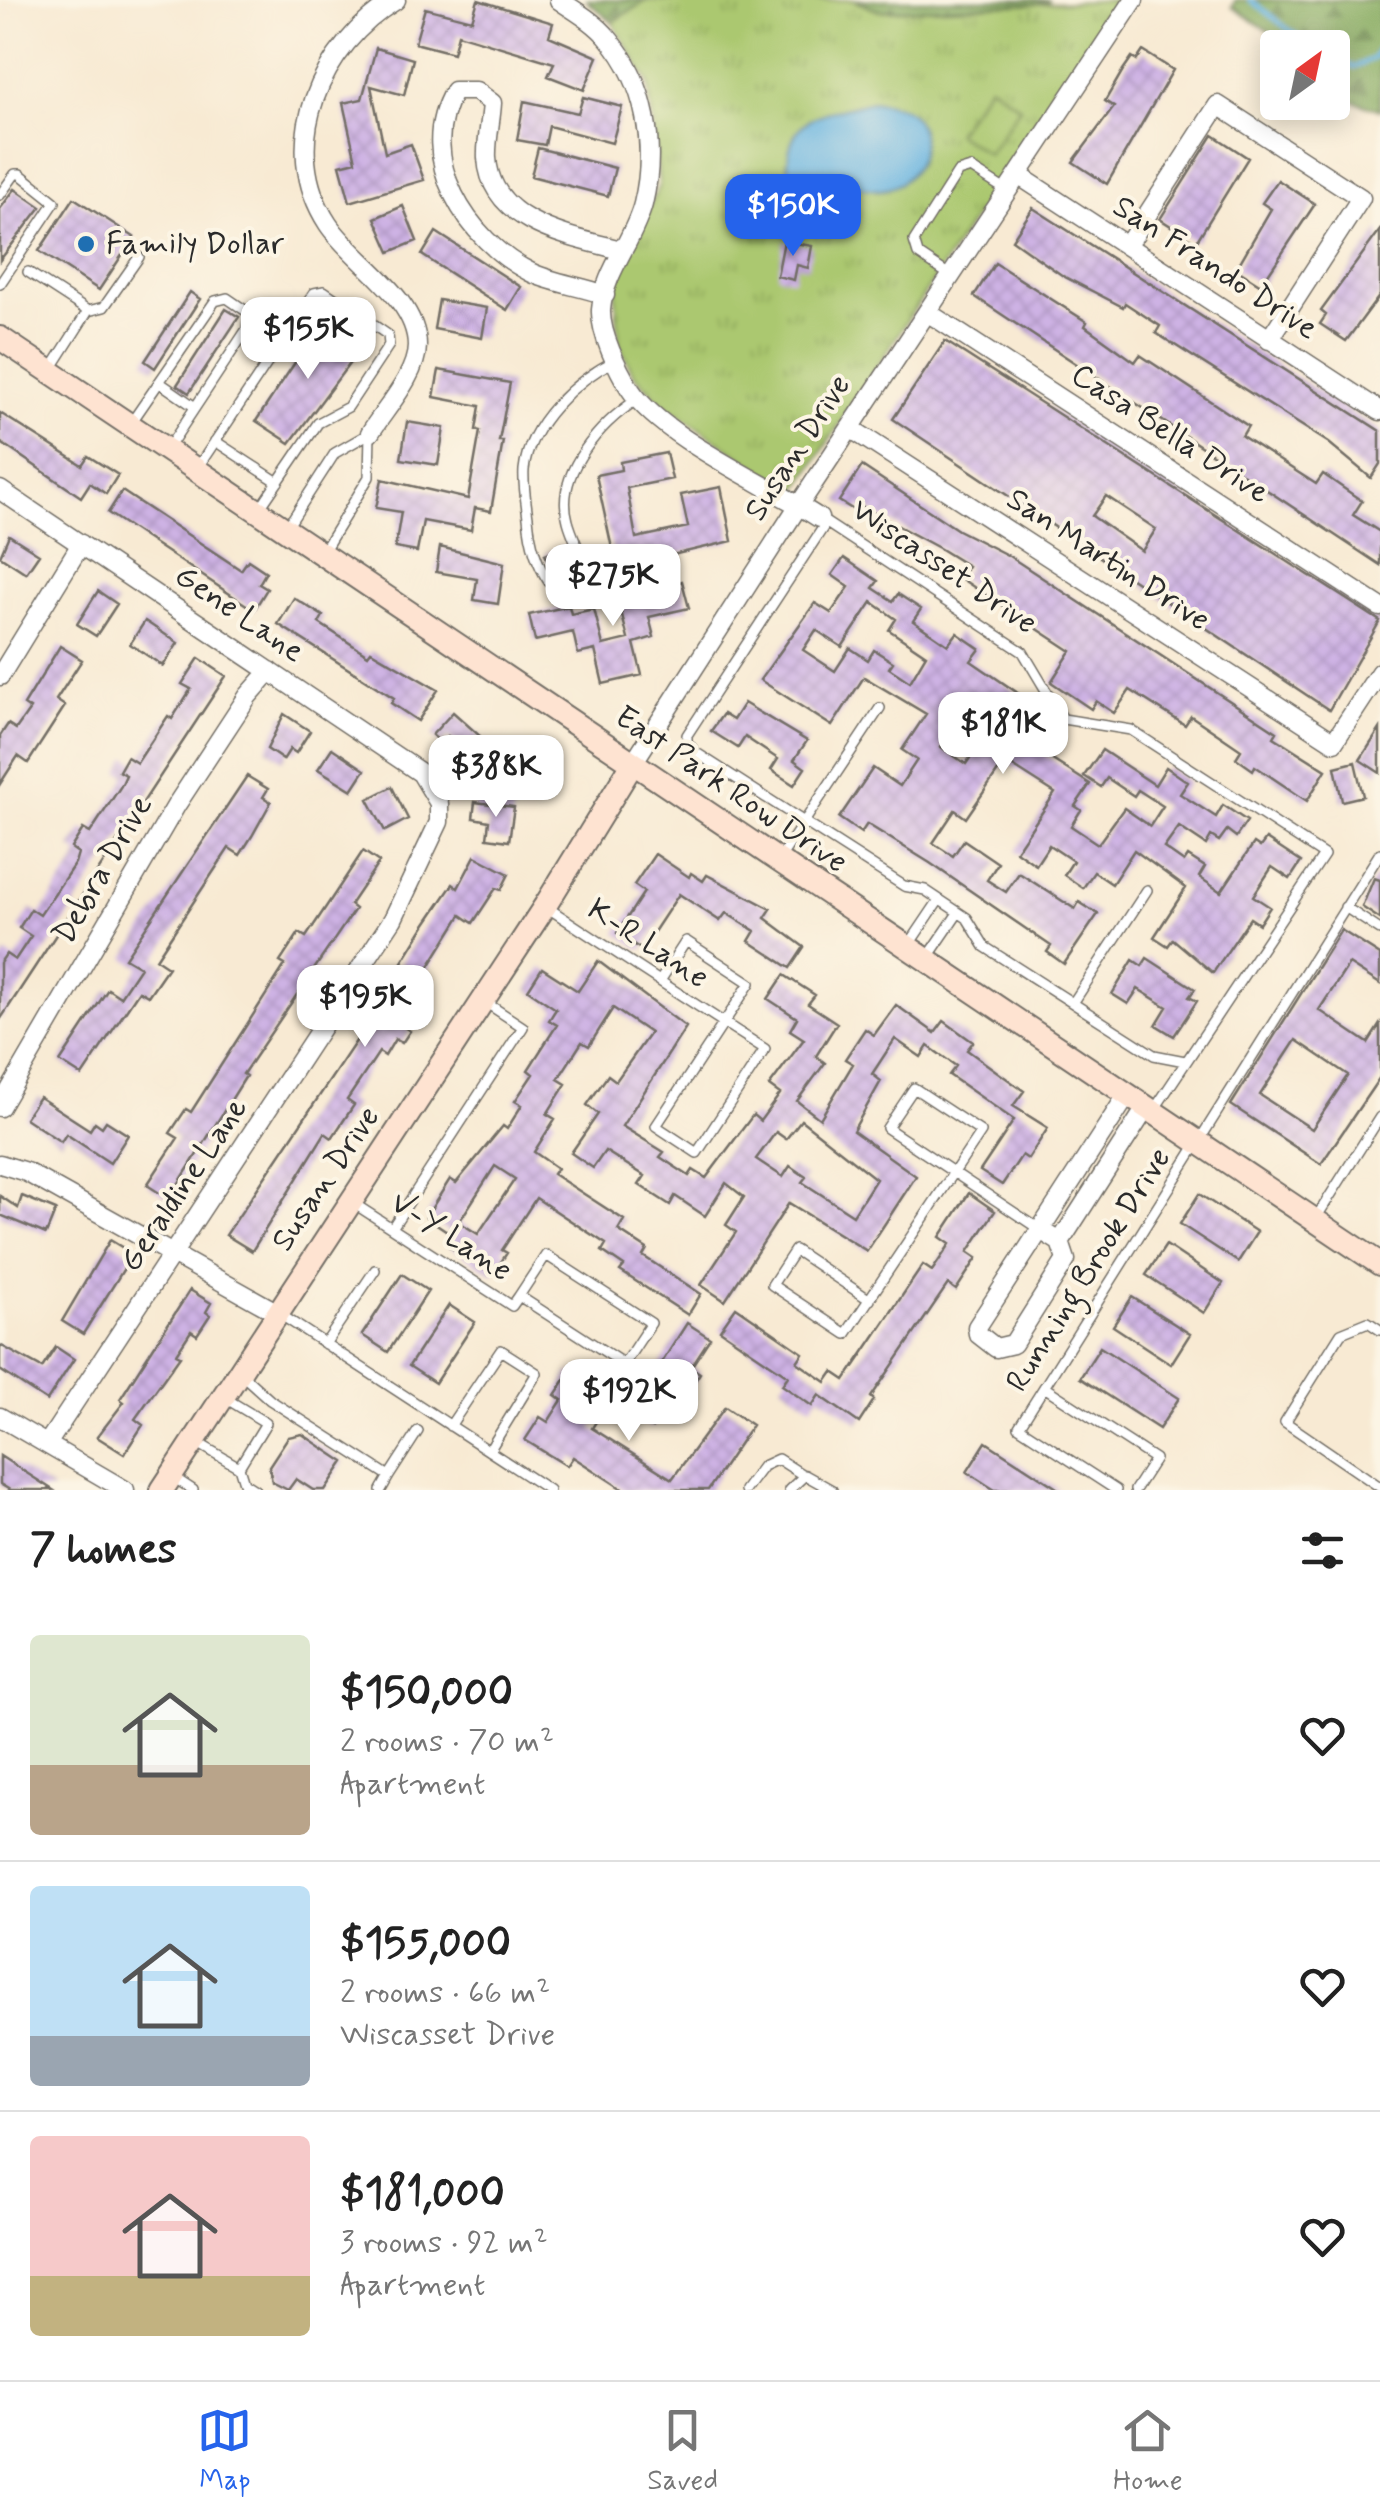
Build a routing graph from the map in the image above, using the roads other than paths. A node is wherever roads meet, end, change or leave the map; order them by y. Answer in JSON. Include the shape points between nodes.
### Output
{"nodes":[{"id":1,"x":396,"y":0,"type":"edge"},
{"id":2,"x":559,"y":0,"type":"edge"},
{"id":3,"x":1134,"y":0,"type":"edge"},
{"id":4,"x":1013,"y":183,"type":"junction"},
{"id":5,"x":0,"y":195,"type":"edge"},
{"id":6,"x":1126,"y":246,"type":"junction"},
{"id":7,"x":621,"y":250,"type":"junction"},
{"id":8,"x":139,"y":257,"type":"dead end"},
{"id":9,"x":28,"y":272,"type":"dead end"},
{"id":10,"x":951,"y":276,"type":"junction"},
{"id":11,"x":0,"y":284,"type":"edge"},
{"id":12,"x":605,"y":295,"type":"junction"},
{"id":13,"x":88,"y":311,"type":"junction"},
{"id":14,"x":927,"y":312,"type":"junction"},
{"id":15,"x":0,"y":338,"type":"edge"},
{"id":16,"x":1269,"y":340,"type":"junction"},
{"id":17,"x":616,"y":360,"type":"junction"},
{"id":18,"x":50,"y":372,"type":"junction"},
{"id":19,"x":158,"y":382,"type":"junction"},
{"id":20,"x":638,"y":398,"type":"junction"},
{"id":21,"x":196,"y":407,"type":"junction"},
{"id":22,"x":1380,"y":411,"type":"edge"},
{"id":23,"x":129,"y":425,"type":"junction"},
{"id":24,"x":850,"y":428,"type":"junction"},
{"id":25,"x":370,"y":433,"type":"junction"},
{"id":26,"x":215,"y":441,"type":"junction"},
{"id":27,"x":167,"y":450,"type":"junction"},
{"id":28,"x":196,"y":470,"type":"junction"},
{"id":29,"x":278,"y":482,"type":"junction"},
{"id":30,"x":0,"y":490,"type":"edge"},
{"id":31,"x":799,"y":505,"type":"junction"},
{"id":32,"x":258,"y":511,"type":"junction"},
{"id":33,"x":822,"y":520,"type":"junction"},
{"id":34,"x":286,"y":530,"type":"junction"},
{"id":35,"x":81,"y":544,"type":"junction"},
{"id":36,"x":322,"y":554,"type":"junction"},
{"id":37,"x":1380,"y":607,"type":"edge"},
{"id":38,"x":270,"y":671,"type":"junction"},
{"id":39,"x":1380,"y":672,"type":"edge"},
{"id":40,"x":0,"y":676,"type":"edge"},
{"id":41,"x":880,"y":708,"type":"dead end"},
{"id":42,"x":634,"y":764,"type":"junction"},
{"id":43,"x":436,"y":795,"type":"joint"},
{"id":44,"x":804,"y":823,"type":"junction"},
{"id":45,"x":1380,"y":853,"type":"edge"},
{"id":46,"x":778,"y":860,"type":"junction"},
{"id":47,"x":1147,"y":890,"type":"dead end"},
{"id":48,"x":939,"y":900,"type":"junction"},
{"id":49,"x":545,"y":906,"type":"junction"},
{"id":50,"x":1346,"y":907,"type":"junction"},
{"id":51,"x":958,"y":913,"type":"junction"},
{"id":52,"x":1380,"y":930,"type":"edge"},
{"id":53,"x":917,"y":953,"type":"junction"},
{"id":54,"x":660,"y":981,"type":"junction"},
{"id":55,"x":483,"y":1000,"type":"junction"},
{"id":56,"x":1073,"y":1003,"type":"junction"},
{"id":57,"x":724,"y":1023,"type":"junction"},
{"id":58,"x":1185,"y":1062,"type":"junction"},
{"id":59,"x":1142,"y":1106,"type":"junction"},
{"id":60,"x":0,"y":1107,"type":"edge"},
{"id":61,"x":1380,"y":1117,"type":"edge"},
{"id":62,"x":1198,"y":1142,"type":"junction"},
{"id":63,"x":0,"y":1164,"type":"edge"},
{"id":64,"x":954,"y":1172,"type":"junction"},
{"id":65,"x":352,"y":1202,"type":"junction"},
{"id":66,"x":1314,"y":1221,"type":"junction"},
{"id":67,"x":392,"y":1228,"type":"junction"},
{"id":68,"x":1040,"y":1229,"type":"junction"},
{"id":69,"x":1060,"y":1242,"type":"junction"},
{"id":70,"x":175,"y":1253,"type":"junction"},
{"id":71,"x":1380,"y":1264,"type":"edge"},
{"id":72,"x":375,"y":1270,"type":"dead end"},
{"id":73,"x":519,"y":1296,"type":"junction"},
{"id":74,"x":870,"y":1300,"type":"junction"},
{"id":75,"x":276,"y":1312,"type":"junction"},
{"id":76,"x":1380,"y":1330,"type":"edge"},
{"id":77,"x":326,"y":1344,"type":"junction"},
{"id":78,"x":238,"y":1371,"type":"junction"},
{"id":79,"x":1044,"y":1387,"type":"junction"},
{"id":80,"x":222,"y":1396,"type":"junction"},
{"id":81,"x":0,"y":1417,"type":"edge"},
{"id":82,"x":450,"y":1426,"type":"junction"},
{"id":83,"x":418,"y":1431,"type":"dead end"},
{"id":84,"x":194,"y":1440,"type":"junction"},
{"id":85,"x":47,"y":1444,"type":"junction"},
{"id":86,"x":489,"y":1450,"type":"junction"},
{"id":87,"x":239,"y":1467,"type":"junction"},
{"id":88,"x":803,"y":1475,"type":"junction"},
{"id":89,"x":390,"y":1476,"type":"junction"},
{"id":90,"x":166,"y":1483,"type":"edge"},
{"id":91,"x":1380,"y":1486,"type":"edge"},
{"id":92,"x":125,"y":1490,"type":"edge"},
{"id":93,"x":192,"y":1490,"type":"edge"},
{"id":94,"x":254,"y":1490,"type":"edge"},
{"id":95,"x":381,"y":1490,"type":"edge"},
{"id":96,"x":550,"y":1490,"type":"edge"},
{"id":97,"x":745,"y":1490,"type":"edge"},
{"id":98,"x":789,"y":1490,"type":"edge"},
{"id":99,"x":832,"y":1490,"type":"edge"},
{"id":100,"x":1116,"y":1490,"type":"edge"},
{"id":101,"x":1135,"y":1490,"type":"edge"}],
"edges":[{"from":1,"to":25,"type":"street","via":[[359,28],[321,79],[306,126],[305,156],[317,205],[411,319],[418,343],[415,362]]},
{"from":2,"to":7,"type":"street","name":"Wiscasset Drive","via":[[608,37],[649,127],[643,204]]},
{"from":3,"to":4,"type":"street","name":"Susan Drive"},
{"from":4,"to":6,"type":"street","name":"San Frando Drive"},
{"from":4,"to":10,"type":"street","name":"Susan Drive"},
{"from":4,"to":10,"type":"lane","via":[[971,168],[958,172],[914,240],[918,254]]},
{"from":5,"to":11,"type":"lane","via":[[20,174],[55,202]]},
{"from":6,"to":16,"type":"street","name":"San Frando Drive"},
{"from":6,"to":16,"type":"street","via":[[1218,105],[1362,198]]},
{"from":7,"to":12,"type":"street","name":"Wiscasset Drive"},
{"from":7,"to":12,"type":"street","via":[[546,231],[512,208],[492,182],[486,156],[492,103],[476,91],[454,92],[443,110],[439,143],[466,219],[497,253],[534,274]]},
{"from":8,"to":13,"type":"lane","via":[[104,307]]},
{"from":9,"to":13,"type":"lane"},
{"from":10,"to":14,"type":"street","name":"Susan Drive"},
{"from":12,"to":17,"type":"street","name":"Wiscasset Drive","via":[[600,314]]},
{"from":13,"to":18,"type":"lane"},
{"from":14,"to":24,"type":"street","name":"Susan Drive"},
{"from":14,"to":37,"type":"street","name":"Casa Bella Drive"},
{"from":15,"to":18,"type":"main road","name":"East Park Row Drive"},
{"from":16,"to":22,"type":"street","name":"San Frando Drive"},
{"from":17,"to":20,"type":"street","name":"Wiscasset Drive"},
{"from":17,"to":20,"type":"lane","via":[[562,396],[526,458],[530,532],[549,582],[568,583],[584,565],[567,518],[568,486],[581,454]]},
{"from":18,"to":23,"type":"main road","name":"East Park Row Drive"},
{"from":19,"to":21,"type":"lane"},
{"from":19,"to":21,"type":"lane","via":[[214,301],[226,298],[249,313],[248,329]]},
{"from":19,"to":23,"type":"lane"},
{"from":20,"to":31,"type":"street","name":"Wiscasset Drive","via":[[680,434]]},
{"from":21,"to":27,"type":"lane"},
{"from":23,"to":27,"type":"main road","name":"East Park Row Drive"},
{"from":24,"to":31,"type":"street","name":"Susan Drive"},
{"from":24,"to":39,"type":"street","name":"San Martin Drive","via":[[1334,742]]},
{"from":25,"to":34,"type":"lane","via":[[335,453]]},
{"from":25,"to":36,"type":"lane","via":[[369,478]]},
{"from":26,"to":28,"type":"lane"},
{"from":26,"to":29,"type":"lane"},
{"from":26,"to":29,"type":"lane","via":[[314,293],[324,292],[388,336],[389,345],[348,407],[318,422]]},
{"from":27,"to":28,"type":"main road","name":"East Park Row Drive"},
{"from":28,"to":32,"type":"main road","name":"East Park Row Drive"},
{"from":29,"to":32,"type":"lane"},
{"from":30,"to":35,"type":"street","name":"Gene Lane"},
{"from":31,"to":33,"type":"street","name":"Wiscasset Drive"},
{"from":31,"to":42,"type":"street","name":"Susan Drive"},
{"from":32,"to":34,"type":"main road","name":"East Park Row Drive"},
{"from":33,"to":44,"type":"lane","via":[[687,735],[695,752]]},
{"from":33,"to":58,"type":"lane","name":"Wiscasset Drive","via":[[1023,652],[1063,720],[1130,730],[1324,855]]},
{"from":34,"to":36,"type":"main road","name":"East Park Row Drive"},
{"from":35,"to":38,"type":"street","name":"Gene Lane"},
{"from":35,"to":40,"type":"street"},
{"from":36,"to":42,"type":"main road","name":"East Park Row Drive"},
{"from":38,"to":43,"type":"street","name":"Gene Lane","via":[[421,772]]},
{"from":38,"to":60,"type":"street","name":"Debra Drive","via":[[177,804]]},
{"from":41,"to":44,"type":"lane"},
{"from":42,"to":46,"type":"main road","name":"East Park Row Drive"},
{"from":42,"to":49,"type":"main road","name":"Susan Drive"},
{"from":43,"to":70,"type":"street","name":"Geraldine Lane","via":[[439,822],[393,918]]},
{"from":44,"to":46,"type":"lane"},
{"from":44,"to":48,"type":"lane","via":[[904,886]]},
{"from":45,"to":50,"type":"lane","name":"Running Brook Drive"},
{"from":46,"to":53,"type":"main road","name":"East Park Row Drive"},
{"from":47,"to":56,"type":"lane"},
{"from":48,"to":51,"type":"lane"},
{"from":48,"to":53,"type":"lane"},
{"from":49,"to":54,"type":"lane","name":"K-R Lane"},
{"from":49,"to":55,"type":"main road","name":"Susan Drive"},
{"from":50,"to":52,"type":"lane"},
{"from":50,"to":62,"type":"lane","name":"Running Brook Drive"},
{"from":51,"to":53,"type":"lane"},
{"from":51,"to":56,"type":"lane","via":[[986,946]]},
{"from":53,"to":59,"type":"main road","name":"East Park Row Drive"},
{"from":54,"to":57,"type":"lane","name":"K-R Lane"},
{"from":54,"to":57,"type":"lane","via":[[686,941],[734,972],[750,983]]},
{"from":55,"to":65,"type":"main road","name":"Susan Drive"},
{"from":55,"to":67,"type":"lane","via":[[523,1027]]},
{"from":56,"to":58,"type":"lane","via":[[1154,1055]]},
{"from":57,"to":57,"type":"lane","name":"K-R Lane","via":[[656,1126],[697,1153],[765,1049]]},
{"from":58,"to":59,"type":"lane","name":"Wiscasset Drive"},
{"from":59,"to":62,"type":"main road","name":"East Park Row Drive"},
{"from":59,"to":68,"type":"street"},
{"from":59,"to":69,"type":"street"},
{"from":61,"to":66,"type":"lane"},
{"from":62,"to":66,"type":"main road","name":"East Park Row Drive"},
{"from":62,"to":79,"type":"lane","name":"Running Brook Drive"},
{"from":63,"to":70,"type":"street"},
{"from":64,"to":64,"type":"lane","via":[[887,1128],[914,1088],[981,1132]]},
{"from":64,"to":68,"type":"lane"},
{"from":64,"to":74,"type":"lane"},
{"from":65,"to":67,"type":"lane","name":"V-Y Lane"},
{"from":65,"to":75,"type":"main road","name":"Susan Drive"},
{"from":66,"to":71,"type":"main road","name":"East Park Row Drive"},
{"from":67,"to":73,"type":"lane","name":"V-Y Lane","via":[[512,1306]]},
{"from":68,"to":69,"type":"street"},
{"from":68,"to":69,"type":"street","via":[[977,1328],[985,1342],[996,1348],[1012,1344],[1066,1260]]},
{"from":70,"to":75,"type":"street"},
{"from":70,"to":85,"type":"street","name":"Geraldine Lane"},
{"from":72,"to":77,"type":"lane"},
{"from":73,"to":73,"type":"lane","name":"V-Y Lane","via":[[546,1255],[651,1323],[624,1364]]},
{"from":74,"to":74,"type":"lane","via":[[846,1334],[772,1285],[795,1250]]},
{"from":75,"to":77,"type":"lane"},
{"from":75,"to":78,"type":"main road","name":"Susan Drive"},
{"from":76,"to":91,"type":"lane","via":[[1368,1322],[1342,1333],[1285,1422]]},
{"from":77,"to":82,"type":"lane"},
{"from":78,"to":80,"type":"main road","name":"Susan Drive"},
{"from":78,"to":89,"type":"lane","via":[[270,1400]]},
{"from":79,"to":100,"type":"lane","name":"Running Brook Drive","via":[[1019,1427]]},
{"from":79,"to":101,"type":"lane","via":[[1155,1459]]},
{"from":80,"to":84,"type":"main road","name":"Susan Drive"},
{"from":80,"to":87,"type":"lane","via":[[266,1423]]},
{"from":81,"to":85,"type":"street"},
{"from":82,"to":86,"type":"lane"},
{"from":82,"to":86,"type":"lane","via":[[501,1350],[537,1374]]},
{"from":83,"to":89,"type":"lane"},
{"from":84,"to":87,"type":"lane"},
{"from":84,"to":90,"type":"main road","name":"Susan Drive"},
{"from":85,"to":92,"type":"street"},
{"from":86,"to":96,"type":"lane"},
{"from":87,"to":94,"type":"lane","via":[[244,1484]]},
{"from":88,"to":97,"type":"lane","via":[[778,1459],[763,1466]]},
{"from":88,"to":98,"type":"lane"},
{"from":88,"to":99,"type":"lane"},
{"from":89,"to":95,"type":"lane"},
{"from":90,"to":93,"type":"lane"}]}
